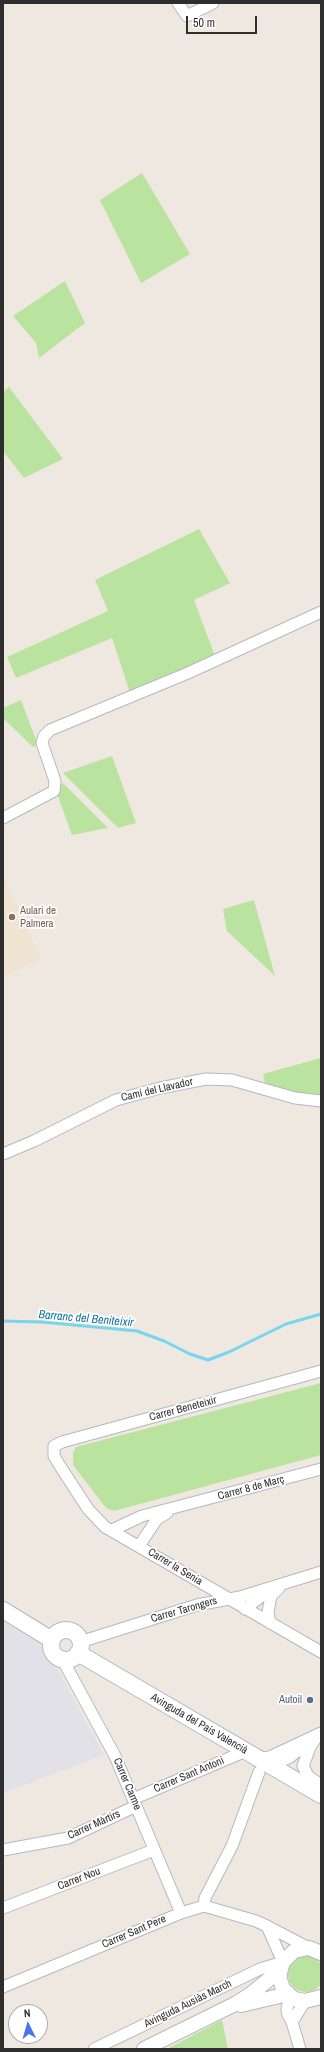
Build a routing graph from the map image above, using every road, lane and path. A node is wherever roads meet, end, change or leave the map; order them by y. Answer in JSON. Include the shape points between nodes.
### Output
{"nodes":[{"id":1,"x":178,"y":3,"type":"edge"},
{"id":2,"x":213,"y":3,"type":"edge"},
{"id":3,"x":321,"y":612,"type":"edge"},
{"id":4,"x":3,"y":818,"type":"edge"},
{"id":5,"x":321,"y":1101,"type":"edge"},
{"id":6,"x":3,"y":1154,"type":"edge"},
{"id":7,"x":321,"y":1371,"type":"edge"},
{"id":8,"x":54,"y":1456,"type":"joint"},
{"id":9,"x":321,"y":1469,"type":"edge"},
{"id":10,"x":180,"y":1507,"type":"junction"},
{"id":11,"x":112,"y":1530,"type":"junction"},
{"id":12,"x":139,"y":1546,"type":"junction"},
{"id":13,"x":321,"y":1572,"type":"edge"},
{"id":14,"x":289,"y":1581,"type":"junction"},
{"id":15,"x":227,"y":1598,"type":"junction"},
{"id":16,"x":245,"y":1609,"type":"junction"},
{"id":17,"x":3,"y":1610,"type":"edge"},
{"id":18,"x":270,"y":1623,"type":"junction"},
{"id":19,"x":52,"y":1640,"type":"junction"},
{"id":20,"x":75,"y":1652,"type":"junction"},
{"id":21,"x":321,"y":1652,"type":"edge"},
{"id":22,"x":319,"y":1734,"type":"edge"},
{"id":23,"x":246,"y":1751,"type":"junction"},
{"id":24,"x":263,"y":1766,"type":"junction"},
{"id":25,"x":321,"y":1785,"type":"edge"},
{"id":26,"x":321,"y":1795,"type":"edge"},
{"id":27,"x":134,"y":1803,"type":"junction"},
{"id":28,"x":3,"y":1850,"type":"edge"},
{"id":29,"x":154,"y":1850,"type":"junction"},
{"id":30,"x":204,"y":1906,"type":"junction"},
{"id":31,"x":3,"y":1908,"type":"edge"},
{"id":32,"x":181,"y":1913,"type":"junction"},
{"id":33,"x":267,"y":1926,"type":"junction"},
{"id":34,"x":315,"y":1950,"type":"edge"},
{"id":35,"x":281,"y":1966,"type":"junction"},
{"id":36,"x":3,"y":1987,"type":"edge"},
{"id":37,"x":289,"y":1995,"type":"junction"},
{"id":38,"x":321,"y":1996,"type":"edge"},
{"id":39,"x":305,"y":2001,"type":"junction"},
{"id":40,"x":225,"y":2009,"type":"junction"},
{"id":41,"x":292,"y":2022,"type":"junction"},
{"id":42,"x":94,"y":2049,"type":"edge"},
{"id":43,"x":144,"y":2049,"type":"edge"},
{"id":44,"x":300,"y":2049,"type":"edge"}],
"edges":[{"from":1,"to":2,"type":"street","via":[[187,16]]},
{"from":3,"to":4,"type":"street","via":[[188,673],[50,730],[42,743],[54,781],[54,791]]},
{"from":5,"to":6,"type":"street","name":"Camí del Llavador","via":[[295,1098],[232,1080],[206,1079],[116,1100]]},
{"from":7,"to":8,"type":"street","name":"Carrer Beneteixir","via":[[62,1442],[54,1446]]},
{"from":8,"to":11,"type":"street","name":"Carrer la Senia","via":[[88,1510],[97,1521]]},
{"from":9,"to":10,"type":"street","name":"Carrer 8 de Març"},
{"from":10,"to":11,"type":"street","name":"Carrer 8 de Març","via":[[142,1516]]},
{"from":10,"to":12,"type":"street","name":"Carrer 8 de Març","via":[[156,1519]]},
{"from":11,"to":12,"type":"street","name":"Carrer la Senia"},
{"from":12,"to":15,"type":"street","name":"Carrer la Senia"},
{"from":13,"to":14,"type":"street","name":"Carrer Tarongers"},
{"from":14,"to":15,"type":"street","name":"Carrer Tarongers","via":[[240,1597]]},
{"from":14,"to":16,"type":"street","name":"Carrer Tarongers","via":[[263,1595]]},
{"from":14,"to":18,"type":"street","name":"Carrer Tarongers","via":[[271,1596],[268,1612]]},
{"from":15,"to":16,"type":"street","name":"Carrer la Senia"},
{"from":15,"to":20,"type":"street","name":"Carrer Tarongers","via":[[197,1605]]},
{"from":16,"to":18,"type":"street","name":"Carrer la Senia"},
{"from":17,"to":19,"type":"main road"},
{"from":18,"to":21,"type":"street","name":"Carrer la Senia"},
{"from":19,"to":20,"type":"main road","via":[[53,1653],[58,1657]]},
{"from":19,"to":20,"type":"main road","via":[[58,1633],[66,1631],[76,1635]]},
{"from":20,"to":23,"type":"main road","name":"Avinguda del País Valencià"},
{"from":20,"to":27,"type":"street","name":"Carrer Carme","via":[[66,1666],[105,1735]]},
{"from":22,"to":24,"type":"street","via":[[290,1757]]},
{"from":22,"to":25,"type":"street","via":[[307,1752],[303,1766],[308,1776]]},
{"from":23,"to":24,"type":"main road","name":"Avinguda del País Valencià"},
{"from":23,"to":27,"type":"street","name":"Carrer Sant Antoni"},
{"from":24,"to":26,"type":"main road","name":"Avinguda del País Valencià"},
{"from":24,"to":30,"type":"street","via":[[232,1846],[205,1898]]},
{"from":27,"to":28,"type":"street","name":"Carrer Màrtirs","via":[[68,1838]]},
{"from":27,"to":29,"type":"street","name":"Carrer Carme"},
{"from":29,"to":31,"type":"street","name":"Carrer Nou"},
{"from":29,"to":32,"type":"street","name":"Carrer Carme"},
{"from":30,"to":32,"type":"street","name":"Carrer Sant Pere"},
{"from":30,"to":33,"type":"street"},
{"from":32,"to":36,"type":"street","name":"Carrer Sant Pere"},
{"from":33,"to":34,"type":"street"},
{"from":33,"to":35,"type":"street"},
{"from":34,"to":35,"type":"street","via":[[294,1951]]},
{"from":35,"to":37,"type":"street","via":[[281,1983]]},
{"from":35,"to":40,"type":"street","via":[[251,1994]]},
{"from":35,"to":42,"type":"street","name":"Avinguda Ausiàs March","via":[[260,1969]]},
{"from":37,"to":39,"type":"street"},
{"from":37,"to":40,"type":"street"},
{"from":37,"to":41,"type":"street","via":[[287,2009]]},
{"from":38,"to":39,"type":"street"},
{"from":39,"to":41,"type":"street"},
{"from":40,"to":43,"type":"street"},
{"from":41,"to":44,"type":"street"}]}
